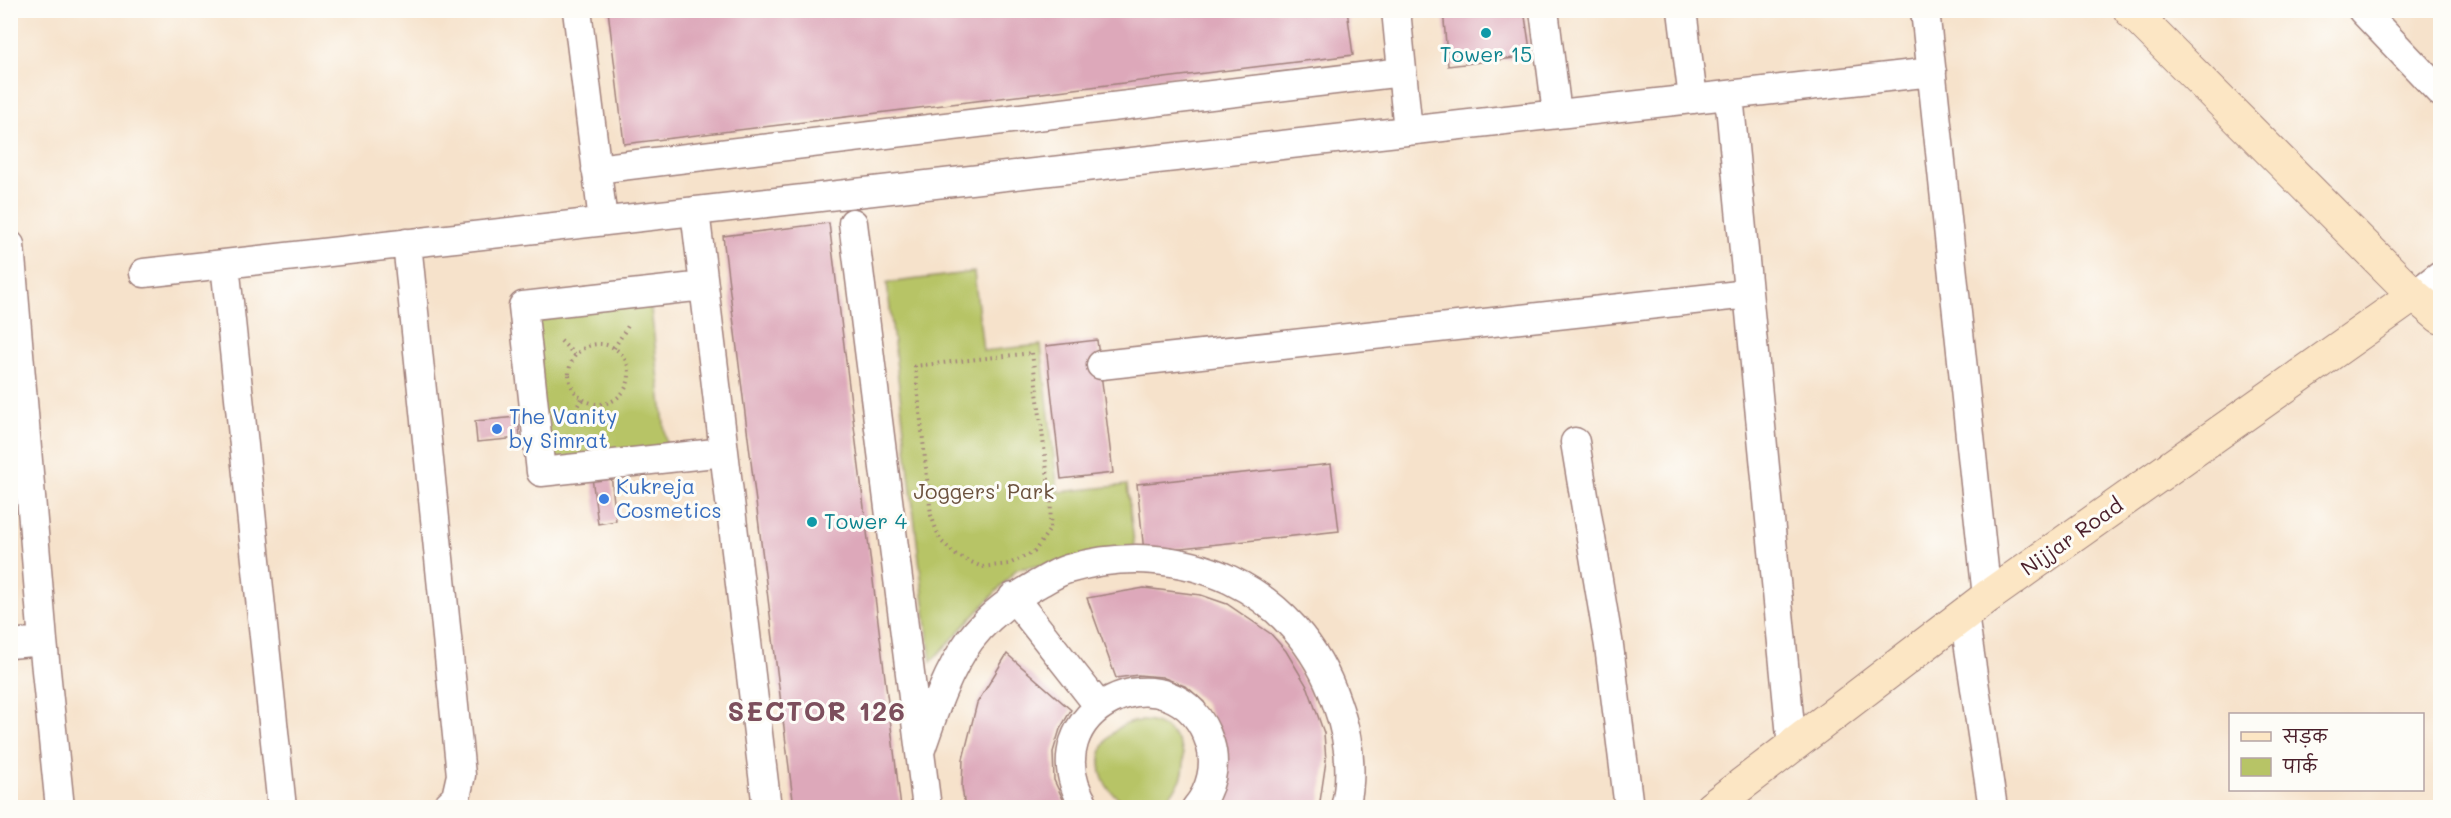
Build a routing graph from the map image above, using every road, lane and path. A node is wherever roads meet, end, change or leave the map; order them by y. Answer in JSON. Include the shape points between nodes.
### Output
{"nodes":[{"id":1,"x":577,"y":10,"type":"edge"},
{"id":2,"x":1396,"y":10,"type":"edge"},
{"id":3,"x":1544,"y":10,"type":"edge"},
{"id":4,"x":1682,"y":10,"type":"edge"},
{"id":5,"x":1926,"y":10,"type":"edge"},
{"id":6,"x":2130,"y":10,"type":"edge"},
{"id":7,"x":2362,"y":10,"type":"edge"},
{"id":8,"x":1402,"y":72,"type":"junction"},
{"id":9,"x":1932,"y":72,"type":"junction"},
{"id":10,"x":2440,"y":92,"type":"edge"},
{"id":11,"x":1729,"y":95,"type":"junction"},
{"id":12,"x":1693,"y":99,"type":"junction"},
{"id":13,"x":1557,"y":114,"type":"junction"},
{"id":14,"x":1408,"y":131,"type":"junction"},
{"id":15,"x":596,"y":169,"type":"junction"},
{"id":16,"x":695,"y":211,"type":"junction"},
{"id":17,"x":603,"y":221,"type":"junction"},
{"id":18,"x":853,"y":223,"type":"dead end"},
{"id":19,"x":407,"y":243,"type":"junction"},
{"id":20,"x":10,"y":245,"type":"edge"},
{"id":21,"x":225,"y":264,"type":"junction"},
{"id":22,"x":144,"y":273,"type":"dead end"},
{"id":23,"x":2440,"y":275,"type":"edge"},
{"id":24,"x":704,"y":286,"type":"junction"},
{"id":25,"x":12,"y":288,"type":"edge"},
{"id":26,"x":1748,"y":294,"type":"junction"},
{"id":27,"x":2414,"y":295,"type":"junction"},
{"id":28,"x":2440,"y":317,"type":"edge"},
{"id":29,"x":575,"y":355,"type":"joint"},
{"id":30,"x":1101,"y":365,"type":"dead end"},
{"id":31,"x":915,"y":366,"type":"joint"},
{"id":32,"x":1575,"y":442,"type":"dead end"},
{"id":33,"x":724,"y":452,"type":"junction"},
{"id":34,"x":1013,"y":597,"type":"junction"},
{"id":35,"x":1976,"y":606,"type":"junction"},
{"id":36,"x":43,"y":641,"type":"junction"},
{"id":37,"x":10,"y":644,"type":"edge"},
{"id":38,"x":1098,"y":705,"type":"junction"},
{"id":39,"x":1792,"y":747,"type":"junction"},
{"id":40,"x":920,"y":752,"type":"junction"},
{"id":41,"x":60,"y":807,"type":"edge"},
{"id":42,"x":282,"y":807,"type":"edge"},
{"id":43,"x":445,"y":807,"type":"edge"},
{"id":44,"x":767,"y":807,"type":"edge"},
{"id":45,"x":927,"y":807,"type":"edge"},
{"id":46,"x":1086,"y":807,"type":"edge"},
{"id":47,"x":1196,"y":807,"type":"edge"},
{"id":48,"x":1345,"y":807,"type":"edge"},
{"id":49,"x":1629,"y":807,"type":"edge"},
{"id":50,"x":1711,"y":807,"type":"edge"},
{"id":51,"x":1993,"y":807,"type":"edge"}],
"edges":[{"from":1,"to":15,"type":"street"},
{"from":2,"to":8,"type":"street"},
{"from":3,"to":13,"type":"street"},
{"from":4,"to":12,"type":"street"},
{"from":5,"to":9,"type":"street"},
{"from":6,"to":27,"type":"street"},
{"from":7,"to":10,"type":"street"},
{"from":8,"to":14,"type":"street"},
{"from":8,"to":15,"type":"street"},
{"from":9,"to":11,"type":"street"},
{"from":9,"to":35,"type":"street"},
{"from":11,"to":12,"type":"street"},
{"from":11,"to":26,"type":"street"},
{"from":12,"to":13,"type":"street"},
{"from":13,"to":14,"type":"street"},
{"from":14,"to":16,"type":"street"},
{"from":15,"to":17,"type":"street"},
{"from":16,"to":17,"type":"street"},
{"from":16,"to":24,"type":"street"},
{"from":17,"to":19,"type":"street"},
{"from":18,"to":40,"type":"street"},
{"from":19,"to":21,"type":"street"},
{"from":19,"to":43,"type":"street","via":[[461,774],[456,797]]},
{"from":20,"to":25,"type":"street"},
{"from":21,"to":22,"type":"street"},
{"from":21,"to":42,"type":"street"},
{"from":23,"to":27,"type":"street","name":"Nijjar Road"},
{"from":24,"to":33,"type":"street"},
{"from":24,"to":33,"type":"street","via":[[523,306],[542,472]]},
{"from":25,"to":36,"type":"street"},
{"from":26,"to":30,"type":"street"},
{"from":26,"to":39,"type":"street"},
{"from":27,"to":28,"type":"street"},
{"from":27,"to":35,"type":"street","name":"Nijjar Road"},
{"from":29,"to":29,"type":"path","via":[[591,344],[614,348],[628,368],[625,388],[610,401],[591,402],[582,398],[570,383],[570,363]]},
{"from":31,"to":31,"type":"path","via":[[1032,353],[1051,502],[1050,529],[1034,552],[1009,564],[982,567],[956,555],[940,540],[931,515]]},
{"from":32,"to":49,"type":"street","via":[[1610,646]]},
{"from":33,"to":44,"type":"street"},
{"from":34,"to":38,"type":"street"},
{"from":34,"to":40,"type":"street","via":[[970,640],[941,692]]},
{"from":34,"to":48,"type":"street","via":[[1066,569],[1126,557],[1187,563],[1243,585],[1292,623],[1326,672],[1347,730],[1349,791]]},
{"from":35,"to":39,"type":"street","name":"Nijjar Road"},
{"from":35,"to":51,"type":"street"},
{"from":36,"to":37,"type":"street"},
{"from":36,"to":41,"type":"street"},
{"from":38,"to":46,"type":"street","via":[[1082,723],[1072,744],[1074,788]]},
{"from":38,"to":47,"type":"street","via":[[1120,694],[1145,691],[1169,696],[1190,710],[1205,729],[1213,753],[1212,777]]},
{"from":39,"to":50,"type":"street","name":"Nijjar Road"},
{"from":40,"to":45,"type":"street"}]}
